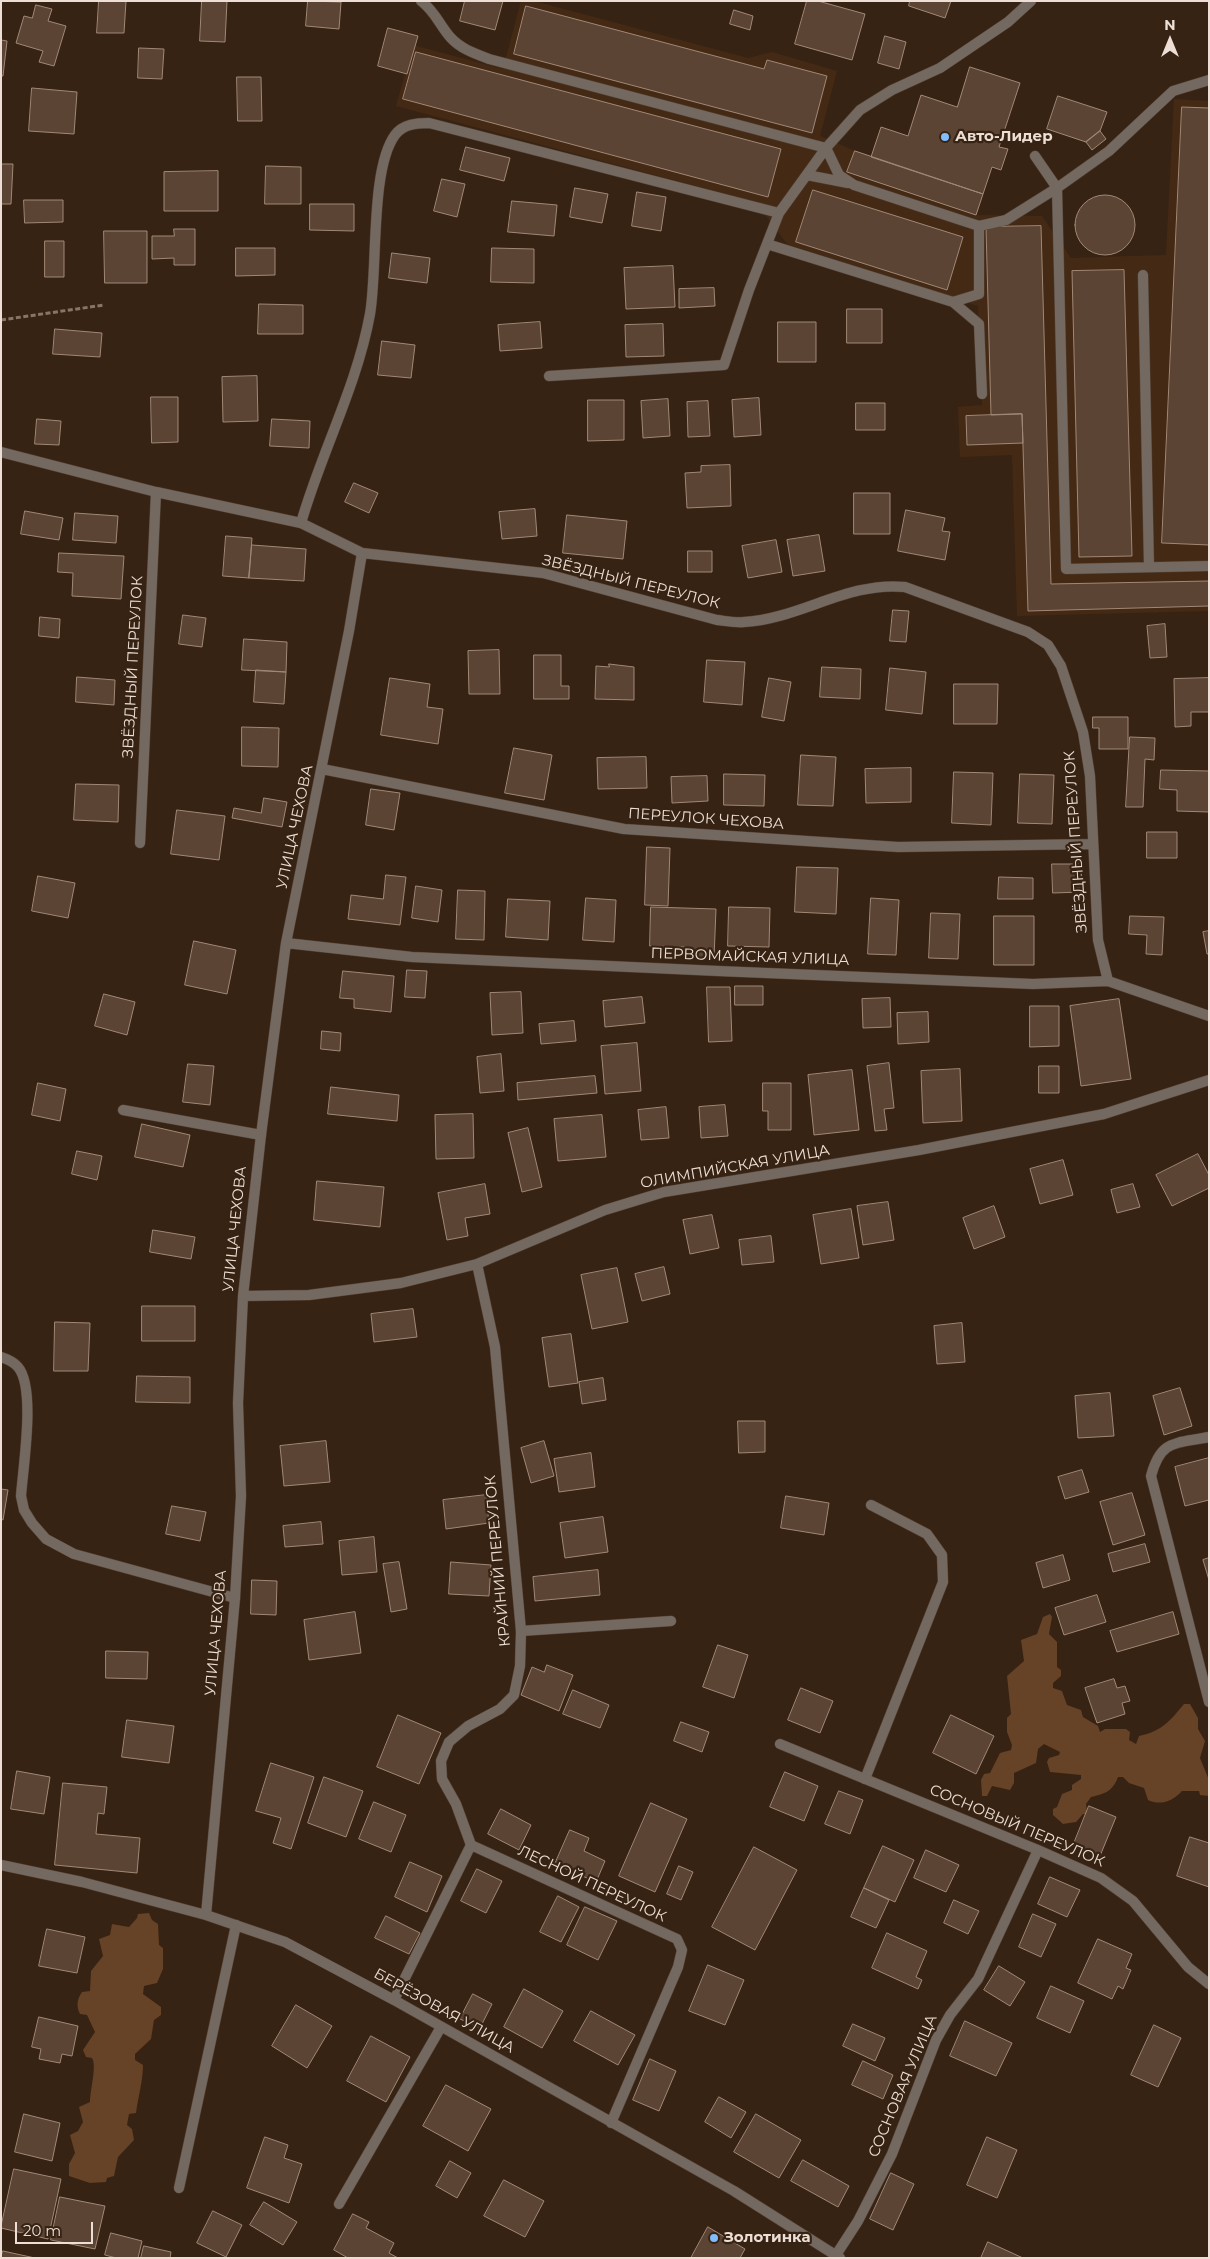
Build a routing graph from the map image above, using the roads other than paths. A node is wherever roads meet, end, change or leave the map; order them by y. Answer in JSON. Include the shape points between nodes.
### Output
{"nodes":[{"id":1,"x":422,"y":1,"type":"edge"},
{"id":2,"x":1031,"y":1,"type":"edge"},
{"id":3,"x":1209,"y":80,"type":"edge"},
{"id":4,"x":826,"y":148,"type":"junction"},
{"id":5,"x":1035,"y":156,"type":"dead end"},
{"id":6,"x":807,"y":175,"type":"junction"},
{"id":7,"x":854,"y":184,"type":"junction"},
{"id":8,"x":1057,"y":188,"type":"junction"},
{"id":9,"x":779,"y":213,"type":"junction"},
{"id":10,"x":979,"y":226,"type":"junction"},
{"id":11,"x":767,"y":244,"type":"junction"},
{"id":12,"x":1143,"y":275,"type":"dead end"},
{"id":13,"x":952,"y":302,"type":"junction"},
{"id":14,"x":549,"y":376,"type":"dead end"},
{"id":15,"x":982,"y":394,"type":"dead end"},
{"id":16,"x":1,"y":452,"type":"edge"},
{"id":17,"x":156,"y":492,"type":"junction"},
{"id":18,"x":301,"y":523,"type":"junction"},
{"id":19,"x":362,"y":553,"type":"junction"},
{"id":20,"x":1209,"y":566,"type":"edge"},
{"id":21,"x":1149,"y":567,"type":"junction"},
{"id":22,"x":322,"y":769,"type":"junction"},
{"id":23,"x":140,"y":843,"type":"dead end"},
{"id":24,"x":1092,"y":844,"type":"junction"},
{"id":25,"x":286,"y":943,"type":"junction"},
{"id":26,"x":1108,"y":980,"type":"junction"},
{"id":27,"x":1209,"y":1016,"type":"edge"},
{"id":28,"x":1209,"y":1080,"type":"edge"},
{"id":29,"x":122,"y":1110,"type":"dead end"},
{"id":30,"x":261,"y":1135,"type":"junction"},
{"id":31,"x":476,"y":1264,"type":"junction"},
{"id":32,"x":243,"y":1296,"type":"junction"},
{"id":33,"x":1,"y":1357,"type":"edge"},
{"id":34,"x":1209,"y":1437,"type":"edge"},
{"id":35,"x":871,"y":1505,"type":"dead end"},
{"id":36,"x":235,"y":1598,"type":"junction"},
{"id":37,"x":671,"y":1621,"type":"dead end"},
{"id":38,"x":521,"y":1631,"type":"junction"},
{"id":39,"x":1209,"y":1702,"type":"edge"},
{"id":40,"x":780,"y":1744,"type":"dead end"},
{"id":41,"x":864,"y":1779,"type":"junction"},
{"id":42,"x":471,"y":1845,"type":"junction"},
{"id":43,"x":1038,"y":1850,"type":"junction"},
{"id":44,"x":1,"y":1865,"type":"edge"},
{"id":45,"x":206,"y":1915,"type":"junction"},
{"id":46,"x":236,"y":1925,"type":"junction"},
{"id":47,"x":1209,"y":1984,"type":"edge"},
{"id":48,"x":394,"y":2000,"type":"junction"},
{"id":49,"x":441,"y":2027,"type":"junction"},
{"id":50,"x":611,"y":2123,"type":"junction"},
{"id":51,"x":178,"y":2188,"type":"dead end"},
{"id":52,"x":339,"y":2204,"type":"dead end"},
{"id":53,"x":835,"y":2257,"type":"edge"}],
"edges":[{"from":1,"to":4,"type":"street","via":[[430,7],[452,39],[489,59]]},
{"from":2,"to":4,"type":"street","via":[[1008,22],[940,68],[892,90],[860,110]]},
{"from":3,"to":8,"type":"street","via":[[1173,91],[1110,151]]},
{"from":4,"to":6,"type":"street"},
{"from":4,"to":7,"type":"street","via":[[839,175]]},
{"from":5,"to":8,"type":"street"},
{"from":6,"to":7,"type":"street"},
{"from":6,"to":9,"type":"street"},
{"from":7,"to":10,"type":"street"},
{"from":8,"to":10,"type":"street","via":[[1006,220]]},
{"from":8,"to":21,"type":"street","via":[[1066,569]]},
{"from":9,"to":11,"type":"street"},
{"from":9,"to":18,"type":"street","via":[[429,123],[412,123],[396,134],[381,174],[370,315],[354,376],[313,481]]},
{"from":10,"to":13,"type":"street","via":[[980,294]]},
{"from":11,"to":13,"type":"street"},
{"from":11,"to":14,"type":"street","via":[[724,365]]},
{"from":12,"to":21,"type":"street"},
{"from":13,"to":15,"type":"street","via":[[980,324]]},
{"from":16,"to":17,"type":"street","name":"ЗВЁЗДНЫЙ ПЕРЕУЛОК"},
{"from":17,"to":18,"type":"street","name":"ЗВЁЗДНЫЙ ПЕРЕУЛОК"},
{"from":17,"to":23,"type":"street","name":"ЗВЁЗДНЫЙ ПЕРЕУЛОК"},
{"from":18,"to":19,"type":"street","name":"ЗВЁЗДНЫЙ ПЕРЕУЛОК"},
{"from":19,"to":22,"type":"street","name":"УЛИЦА ЧЕХОВА"},
{"from":19,"to":24,"type":"street","name":"ЗВЁЗДНЫЙ ПЕРЕУЛОК","via":[[543,573],[692,614],[744,622],[781,615],[871,586],[905,587],[1028,632],[1048,645],[1060,666],[1083,732],[1090,776]]},
{"from":20,"to":21,"type":"street"},
{"from":22,"to":24,"type":"street","name":"ПЕРЕУЛОК ЧЕХОВА","via":[[624,829],[898,847]]},
{"from":22,"to":25,"type":"street","name":"УЛИЦА ЧЕХОВА"},
{"from":24,"to":26,"type":"street","name":"ЗВЁЗДНЫЙ ПЕРЕУЛОК","via":[[1098,940]]},
{"from":25,"to":26,"type":"street","name":"ПЕРВОМАЙСКАЯ УЛИЦА","via":[[412,957],[718,972],[1033,984]]},
{"from":25,"to":30,"type":"street","name":"УЛИЦА ЧЕХОВА"},
{"from":26,"to":27,"type":"street","name":"ПЕРВОМАЙСКАЯ УЛИЦА"},
{"from":28,"to":31,"type":"street","name":"ОЛИМПИЙСКАЯ УЛИЦА","via":[[1104,1114],[919,1150],[664,1192],[605,1210]]},
{"from":29,"to":30,"type":"street"},
{"from":30,"to":32,"type":"street","name":"УЛИЦА ЧЕХОВА"},
{"from":31,"to":32,"type":"street","name":"ОЛИМПИЙСКАЯ УЛИЦА","via":[[401,1283],[308,1294]]},
{"from":31,"to":38,"type":"street","name":"КРАЙНИЙ ПЕРЕУЛОК","via":[[495,1347]]},
{"from":32,"to":36,"type":"street","name":"УЛИЦА ЧЕХОВА","via":[[238,1402],[241,1496]]},
{"from":33,"to":36,"type":"street","via":[[18,1367],[24,1380],[28,1397],[21,1496],[32,1524],[46,1539],[74,1554]]},
{"from":34,"to":39,"type":"street","via":[[1169,1445],[1156,1457],[1151,1476]]},
{"from":35,"to":41,"type":"street","via":[[927,1534],[942,1554],[943,1582]]},
{"from":36,"to":45,"type":"street","name":"УЛИЦА ЧЕХОВА"},
{"from":37,"to":38,"type":"street"},
{"from":38,"to":42,"type":"street","name":"КРАЙНИЙ ПЕРЕУЛОК","via":[[520,1666],[514,1695],[500,1709],[468,1726],[449,1742],[441,1761],[442,1779],[456,1804]]},
{"from":40,"to":41,"type":"street","name":"СОСНОВЫЙ ПЕРЕУЛОК"},
{"from":41,"to":43,"type":"street","name":"СОСНОВЫЙ ПЕРЕУЛОК"},
{"from":42,"to":48,"type":"street"},
{"from":42,"to":50,"type":"street","name":"ЛЕСНОЙ ПЕРЕУЛОК","via":[[677,1939],[682,1950],[678,1967]]},
{"from":43,"to":47,"type":"street","name":"СОСНОВЫЙ ПЕРЕУЛОК","via":[[1101,1878],[1133,1901],[1188,1968]]},
{"from":43,"to":53,"type":"street","name":"СОСНОВАЯ УЛИЦА","via":[[978,1979],[950,2015],[936,2040],[892,2154],[858,2221]]},
{"from":44,"to":45,"type":"street","name":"БЕРЁЗОВАЯ УЛИЦА","via":[[82,1882]]},
{"from":45,"to":46,"type":"street","name":"БЕРЁЗОВАЯ УЛИЦА"},
{"from":46,"to":48,"type":"street","name":"БЕРЁЗОВАЯ УЛИЦА","via":[[285,1942]]},
{"from":46,"to":51,"type":"street"},
{"from":48,"to":49,"type":"street","name":"БЕРЁЗОВАЯ УЛИЦА"},
{"from":49,"to":50,"type":"street","name":"БЕРЁЗОВАЯ УЛИЦА"},
{"from":49,"to":52,"type":"street"},
{"from":50,"to":53,"type":"street","name":"БЕРЁЗОВАЯ УЛИЦА","via":[[734,2191]]}]}
